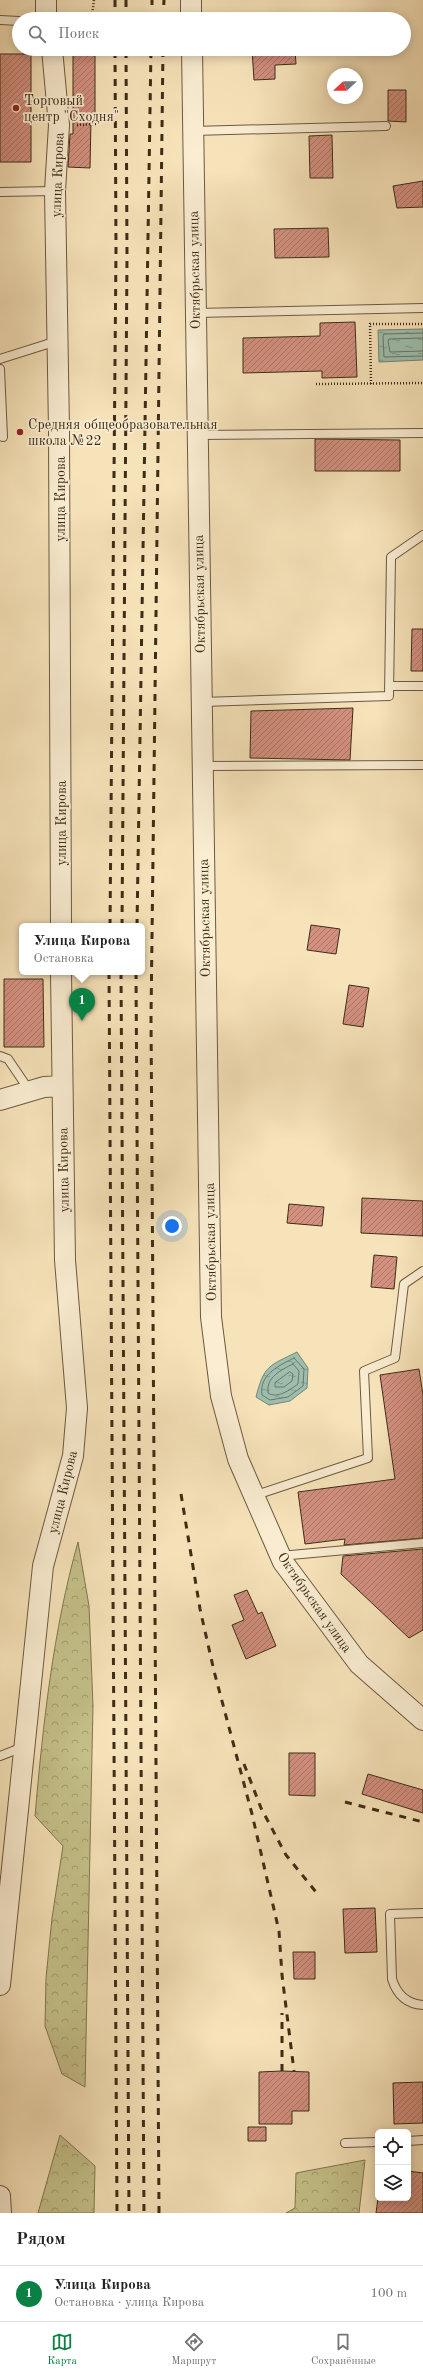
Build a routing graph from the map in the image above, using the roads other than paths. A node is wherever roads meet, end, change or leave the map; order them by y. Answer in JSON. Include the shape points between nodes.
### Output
{"nodes":[{"id":1,"x":46,"y":0,"type":"edge"},
{"id":2,"x":191,"y":0,"type":"edge"},
{"id":3,"x":51,"y":12,"type":"edge"},
{"id":4,"x":191,"y":12,"type":"edge"},
{"id":5,"x":0,"y":20,"type":"edge"},
{"id":6,"x":12,"y":20,"type":"edge"},
{"id":7,"x":53,"y":56,"type":"edge"},
{"id":8,"x":192,"y":56,"type":"edge"},
{"id":9,"x":386,"y":126,"type":"dead end"},
{"id":10,"x":193,"y":131,"type":"junction"},
{"id":11,"x":54,"y":191,"type":"junction"},
{"id":12,"x":0,"y":192,"type":"edge"},
{"id":13,"x":423,"y":308,"type":"edge"},
{"id":14,"x":195,"y":313,"type":"junction"},
{"id":15,"x":58,"y":341,"type":"junction"},
{"id":16,"x":0,"y":359,"type":"edge"},
{"id":17,"x":0,"y":369,"type":"edge"},
{"id":18,"x":423,"y":433,"type":"edge"},
{"id":19,"x":196,"y":435,"type":"junction"},
{"id":20,"x":3,"y":437,"type":"dead end"},
{"id":21,"x":423,"y":535,"type":"edge"},
{"id":22,"x":389,"y":686,"type":"junction"},
{"id":23,"x":423,"y":686,"type":"edge"},
{"id":24,"x":200,"y":702,"type":"junction"},
{"id":25,"x":423,"y":765,"type":"edge"},
{"id":26,"x":202,"y":766,"type":"junction"},
{"id":27,"x":61,"y":923,"type":"edge"},
{"id":28,"x":61,"y":975,"type":"edge"},
{"id":29,"x":0,"y":1056,"type":"edge"},
{"id":30,"x":62,"y":1086,"type":"junction"},
{"id":31,"x":29,"y":1091,"type":"junction"},
{"id":32,"x":0,"y":1100,"type":"edge"},
{"id":33,"x":423,"y":1272,"type":"edge"},
{"id":34,"x":252,"y":1496,"type":"junction"},
{"id":35,"x":423,"y":1543,"type":"edge"},
{"id":36,"x":280,"y":1556,"type":"junction"},
{"id":37,"x":423,"y":1720,"type":"edge"},
{"id":38,"x":24,"y":1747,"type":"junction"},
{"id":39,"x":0,"y":1756,"type":"edge"},
{"id":40,"x":423,"y":1913,"type":"edge"},
{"id":41,"x":0,"y":1985,"type":"edge"},
{"id":42,"x":423,"y":2005,"type":"edge"},
{"id":43,"x":423,"y":2140,"type":"edge"},
{"id":44,"x":411,"y":2141,"type":"edge"},
{"id":45,"x":375,"y":2142,"type":"edge"},
{"id":46,"x":345,"y":2143,"type":"dead end"},
{"id":47,"x":0,"y":2196,"type":"edge"},
{"id":48,"x":2,"y":2213,"type":"edge"}],
"edges":[{"from":1,"to":3,"type":"street"},
{"from":2,"to":4,"type":"street"},
{"from":5,"to":6,"type":"lane"},
{"from":7,"to":11,"type":"street","name":"улица Кирова","via":[[59,125]]},
{"from":8,"to":10,"type":"street","name":"Октябрьская улица"},
{"from":9,"to":10,"type":"lane"},
{"from":10,"to":14,"type":"street","name":"Октябрьская улица"},
{"from":11,"to":12,"type":"lane"},
{"from":11,"to":15,"type":"street","name":"улица Кирова"},
{"from":13,"to":14,"type":"lane"},
{"from":14,"to":19,"type":"street","name":"Октябрьская улица"},
{"from":15,"to":16,"type":"lane"},
{"from":15,"to":27,"type":"street","name":"улица Кирова"},
{"from":17,"to":20,"type":"lane"},
{"from":18,"to":19,"type":"lane"},
{"from":19,"to":24,"type":"street","name":"Октябрьская улица"},
{"from":21,"to":22,"type":"lane","via":[[391,557]]},
{"from":22,"to":23,"type":"lane"},
{"from":22,"to":24,"type":"lane","via":[[389,696]]},
{"from":24,"to":26,"type":"street","name":"Октябрьская улица"},
{"from":25,"to":26,"type":"lane"},
{"from":26,"to":34,"type":"street","name":"Октябрьская улица","via":[[211,1317],[221,1396],[238,1459]]},
{"from":28,"to":30,"type":"street","name":"улица Кирова"},
{"from":29,"to":31,"type":"lane","via":[[8,1058]]},
{"from":30,"to":31,"type":"street"},
{"from":30,"to":38,"type":"street","name":"улица Кирова","via":[[65,1260],[77,1408],[73,1456],[42,1566]]},
{"from":31,"to":32,"type":"street"},
{"from":33,"to":34,"type":"lane","via":[[404,1284],[395,1358],[364,1371],[368,1458]]},
{"from":34,"to":36,"type":"street","name":"Октябрьская улица"},
{"from":35,"to":36,"type":"lane"},
{"from":36,"to":37,"type":"street","name":"Октябрьская улица","via":[[359,1664]]},
{"from":38,"to":39,"type":"lane"},
{"from":38,"to":41,"type":"street","name":"улица Кирова"},
{"from":40,"to":42,"type":"lane","via":[[390,1914],[394,1987],[405,2000]]},
{"from":43,"to":44,"type":"lane"},
{"from":45,"to":46,"type":"lane"},
{"from":47,"to":48,"type":"street"}]}
